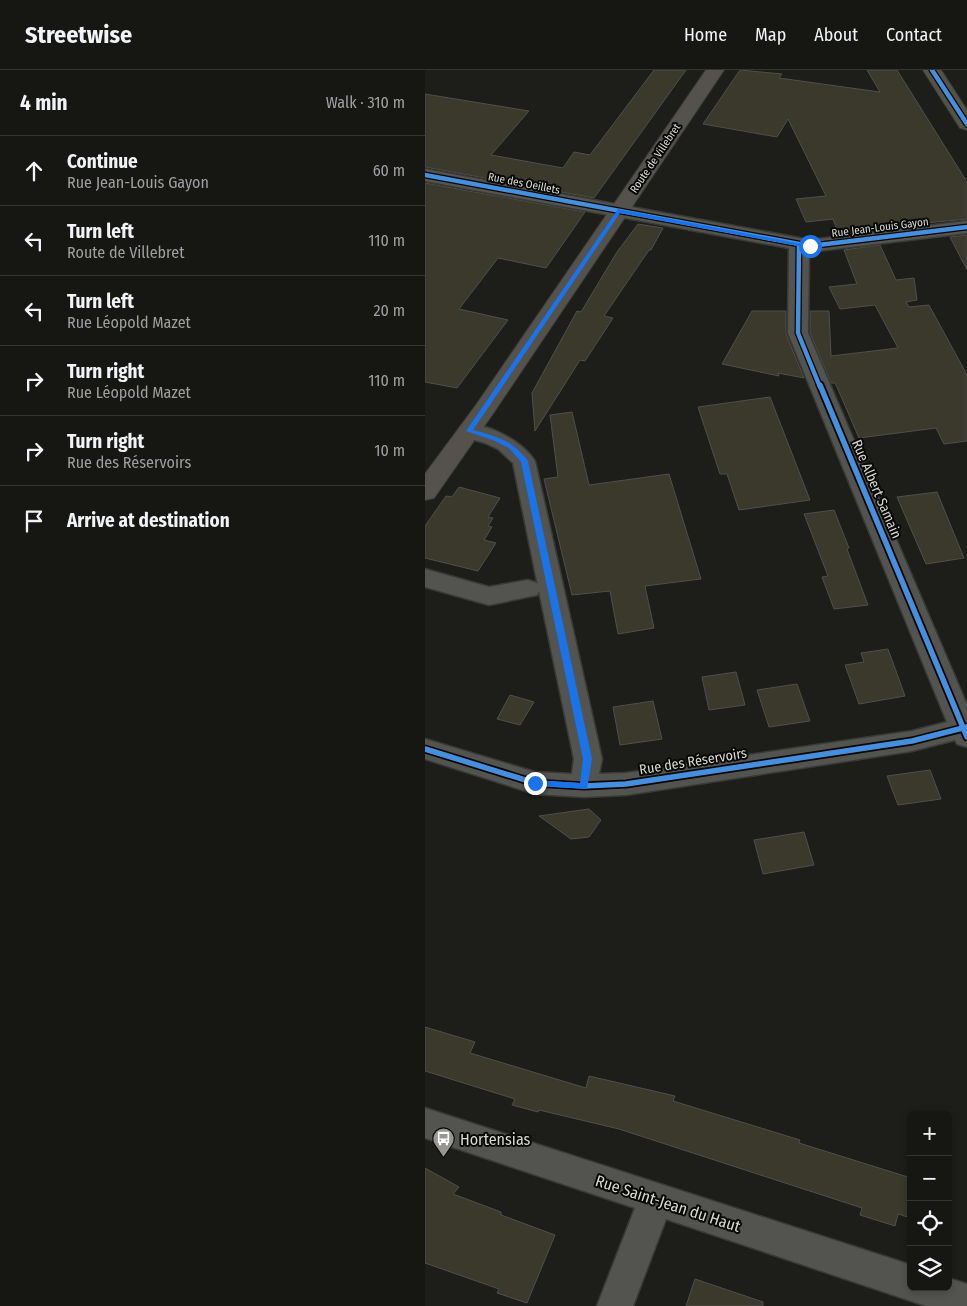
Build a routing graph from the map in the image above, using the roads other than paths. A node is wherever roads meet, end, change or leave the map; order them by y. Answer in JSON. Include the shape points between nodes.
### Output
{"nodes":[{"id":1,"x":715,"y":70,"type":"edge"},
{"id":2,"x":932,"y":70,"type":"edge"},
{"id":3,"x":967,"y":124,"type":"edge"},
{"id":4,"x":425,"y":175,"type":"edge"},
{"id":5,"x":618,"y":211,"type":"junction"},
{"id":6,"x":967,"y":226,"type":"edge"},
{"id":7,"x":799,"y":244,"type":"junction"},
{"id":8,"x":469,"y":431,"type":"junction"},
{"id":9,"x":425,"y":492,"type":"edge"},
{"id":10,"x":425,"y":578,"type":"edge"},
{"id":11,"x":528,"y":589,"type":"dead end"},
{"id":12,"x":966,"y":731,"type":"edge"},
{"id":13,"x":425,"y":749,"type":"edge"},
{"id":14,"x":584,"y":786,"type":"junction"},
{"id":15,"x":425,"y":1123,"type":"edge"},
{"id":16,"x":655,"y":1199,"type":"junction"},
{"id":17,"x":907,"y":1283,"type":"edge"},
{"id":18,"x":934,"y":1291,"type":"edge"},
{"id":19,"x":967,"y":1302,"type":"edge"},
{"id":20,"x":615,"y":1306,"type":"edge"}],
"edges":[{"from":1,"to":5,"type":"main road","name":"Route de Villebret"},
{"from":2,"to":3,"type":"main road"},
{"from":4,"to":5,"type":"street","name":"Rue des Oeillets"},
{"from":5,"to":7,"type":"street","name":"Rue Jean-Louis Gayon"},
{"from":5,"to":8,"type":"main road","name":"Route de Villebret"},
{"from":6,"to":7,"type":"street","name":"Rue Jean-Louis Gayon","via":[[810,246]]},
{"from":7,"to":12,"type":"street","name":"Rue Albert Samain","via":[[798,333]]},
{"from":8,"to":9,"type":"main road","name":"Route de Villebret"},
{"from":8,"to":14,"type":"street","via":[[495,438],[512,447],[524,461],[587,759]]},
{"from":10,"to":11,"type":"street","via":[[489,596]]},
{"from":12,"to":14,"type":"street","name":"Rue des Réservoirs","via":[[626,784]]},
{"from":13,"to":14,"type":"street","name":"Rue des Réservoirs","via":[[535,783]]},
{"from":15,"to":16,"type":"street","name":"Rue Saint-Jean du Haut"},
{"from":16,"to":17,"type":"street","name":"Rue Saint-Jean du Haut"},
{"from":16,"to":20,"type":"street"},
{"from":18,"to":19,"type":"street"}]}
